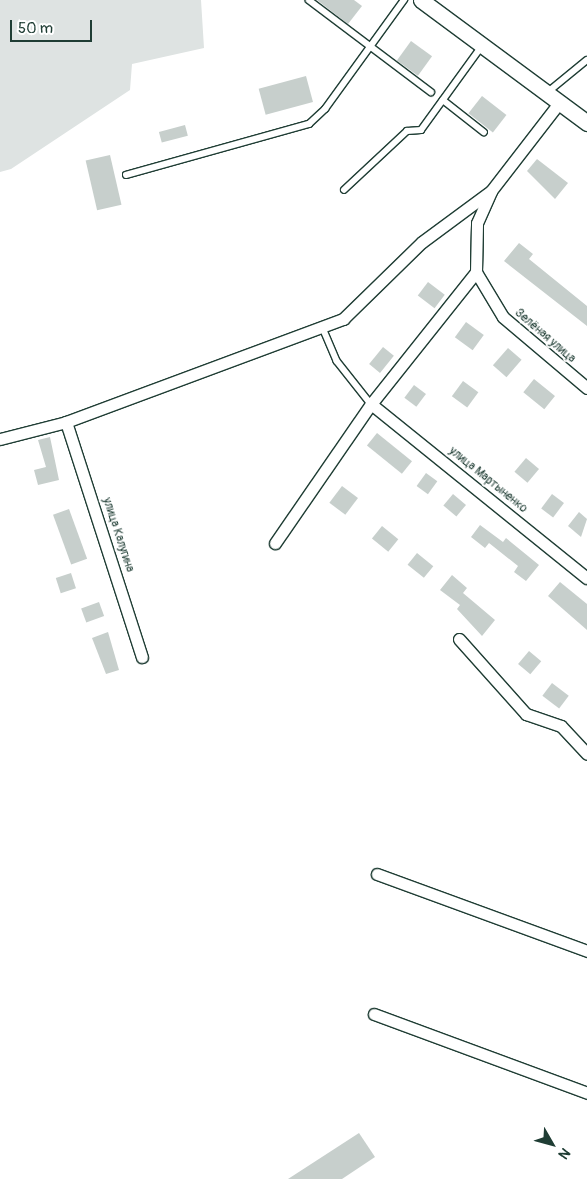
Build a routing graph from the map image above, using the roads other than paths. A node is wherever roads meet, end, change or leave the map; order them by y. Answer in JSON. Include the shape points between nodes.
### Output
{"nodes":[{"id":1,"x":309,"y":0,"type":"edge"},
{"id":2,"x":404,"y":0,"type":"edge"},
{"id":3,"x":421,"y":0,"type":"edge"},
{"id":4,"x":371,"y":45,"type":"junction"},
{"id":5,"x":482,"y":46,"type":"junction"},
{"id":6,"x":587,"y":60,"type":"edge"},
{"id":7,"x":432,"y":92,"type":"dead end"},
{"id":8,"x":547,"y":93,"type":"junction"},
{"id":9,"x":443,"y":100,"type":"junction"},
{"id":10,"x":559,"y":102,"type":"junction"},
{"id":11,"x":587,"y":123,"type":"edge"},
{"id":12,"x":484,"y":132,"type":"dead end"},
{"id":13,"x":126,"y":175,"type":"dead end"},
{"id":14,"x":344,"y":190,"type":"dead end"},
{"id":15,"x":491,"y":191,"type":"junction"},
{"id":16,"x":476,"y":272,"type":"junction"},
{"id":17,"x":323,"y":328,"type":"junction"},
{"id":18,"x":587,"y":388,"type":"edge"},
{"id":19,"x":371,"y":404,"type":"junction"},
{"id":20,"x":66,"y":422,"type":"junction"},
{"id":21,"x":0,"y":439,"type":"edge"},
{"id":22,"x":275,"y":542,"type":"dead end"},
{"id":23,"x":587,"y":578,"type":"edge"},
{"id":24,"x":460,"y":639,"type":"dead end"},
{"id":25,"x":142,"y":657,"type":"dead end"},
{"id":26,"x":587,"y":754,"type":"edge"},
{"id":27,"x":377,"y":874,"type":"dead end"},
{"id":28,"x":587,"y":951,"type":"edge"},
{"id":29,"x":374,"y":1014,"type":"dead end"},
{"id":30,"x":587,"y":1094,"type":"edge"}],
"edges":[{"from":1,"to":4,"type":"lane"},
{"from":2,"to":4,"type":"lane"},
{"from":3,"to":5,"type":"main road"},
{"from":4,"to":7,"type":"lane"},
{"from":4,"to":13,"type":"lane","via":[[310,124]]},
{"from":5,"to":8,"type":"main road"},
{"from":5,"to":9,"type":"lane"},
{"from":6,"to":8,"type":"lane"},
{"from":8,"to":10,"type":"main road"},
{"from":9,"to":12,"type":"lane"},
{"from":9,"to":14,"type":"lane","via":[[421,130],[406,131]]},
{"from":10,"to":11,"type":"main road"},
{"from":10,"to":15,"type":"street"},
{"from":15,"to":16,"type":"street","via":[[477,223]]},
{"from":15,"to":17,"type":"street","via":[[422,242],[343,319]]},
{"from":16,"to":18,"type":"street","name":"Зелёная улица","via":[[503,316]]},
{"from":16,"to":19,"type":"street"},
{"from":17,"to":19,"type":"lane","via":[[337,361]]},
{"from":17,"to":20,"type":"street"},
{"from":19,"to":22,"type":"street"},
{"from":19,"to":23,"type":"street","name":"улица Мартыненко"},
{"from":20,"to":21,"type":"street"},
{"from":20,"to":25,"type":"street","name":"улица Калугина"},
{"from":24,"to":26,"type":"street","via":[[526,714],[561,726]]},
{"from":27,"to":28,"type":"street"},
{"from":29,"to":30,"type":"street"}]}
